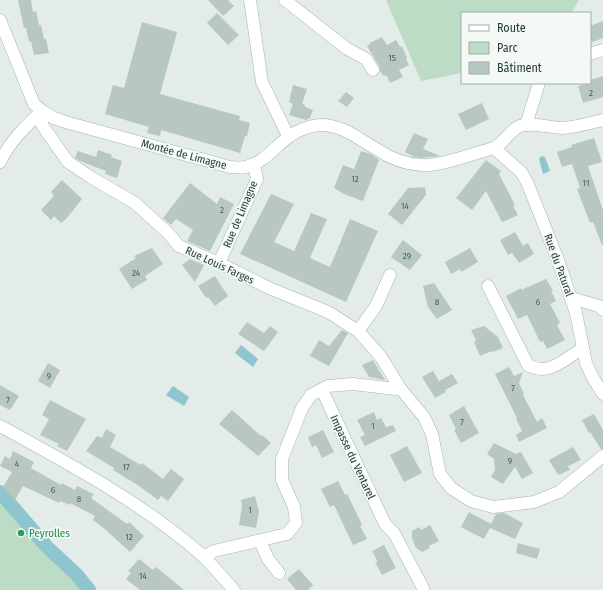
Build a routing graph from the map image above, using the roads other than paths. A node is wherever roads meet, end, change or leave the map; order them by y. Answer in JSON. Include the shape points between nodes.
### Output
{"nodes":[{"id":1,"x":250,"y":0,"type":"edge"},
{"id":2,"x":285,"y":0,"type":"edge"},
{"id":3,"x":0,"y":20,"type":"edge"},
{"id":4,"x":603,"y":50,"type":"edge"},
{"id":5,"x":591,"y":54,"type":"edge"},
{"id":6,"x":373,"y":70,"type":"dead end"},
{"id":7,"x":539,"y":84,"type":"edge"},
{"id":8,"x":42,"y":111,"type":"junction"},
{"id":9,"x":603,"y":120,"type":"edge"},
{"id":10,"x":526,"y":125,"type":"junction"},
{"id":11,"x":288,"y":136,"type":"junction"},
{"id":12,"x":494,"y":148,"type":"junction"},
{"id":13,"x":0,"y":162,"type":"edge"},
{"id":14,"x":252,"y":165,"type":"junction"},
{"id":15,"x":219,"y":264,"type":"junction"},
{"id":16,"x":390,"y":275,"type":"dead end"},
{"id":17,"x":488,"y":286,"type":"dead end"},
{"id":18,"x":571,"y":298,"type":"junction"},
{"id":19,"x":603,"y":310,"type":"edge"},
{"id":20,"x":358,"y":331,"type":"junction"},
{"id":21,"x":582,"y":348,"type":"junction"},
{"id":22,"x":400,"y":388,"type":"junction"},
{"id":23,"x":322,"y":390,"type":"junction"},
{"id":24,"x":603,"y":394,"type":"edge"},
{"id":25,"x":0,"y":426,"type":"edge"},
{"id":26,"x":603,"y":456,"type":"edge"},
{"id":27,"x":260,"y":541,"type":"junction"},
{"id":28,"x":204,"y":557,"type":"junction"},
{"id":29,"x":279,"y":573,"type":"dead end"},
{"id":30,"x":423,"y":588,"type":"dead end"},
{"id":31,"x":234,"y":590,"type":"edge"}],
"edges":[{"from":1,"to":11,"type":"street","via":[[262,82]]},
{"from":2,"to":6,"type":"street","via":[[346,48],[366,59]]},
{"from":3,"to":8,"type":"street","name":"Rue Louis Farges","via":[[34,104]]},
{"from":4,"to":5,"type":"street"},
{"from":7,"to":10,"type":"street"},
{"from":8,"to":13,"type":"street","via":[[17,136]]},
{"from":8,"to":14,"type":"street","name":"Montée de Limagne","via":[[69,123],[230,167]]},
{"from":8,"to":15,"type":"street","name":"Rue Louis Farges","via":[[42,125],[68,162],[135,203],[179,246]]},
{"from":9,"to":10,"type":"street","via":[[562,128]]},
{"from":10,"to":12,"type":"street","name":"Montée de Limagne","via":[[512,131],[506,140]]},
{"from":11,"to":12,"type":"street","name":"Montée de Limagne","via":[[314,126],[337,127],[380,151],[423,166]]},
{"from":11,"to":14,"type":"street","name":"Montée de Limagne"},
{"from":12,"to":18,"type":"street","name":"Rue du Patural","via":[[521,172],[527,182]]},
{"from":14,"to":15,"type":"street","name":"Rue de Limagne","via":[[257,179]]},
{"from":15,"to":20,"type":"street","name":"Rue Louis Farges","via":[[328,312]]},
{"from":16,"to":20,"type":"street","via":[[376,306]]},
{"from":17,"to":21,"type":"street","via":[[528,365],[543,370]]},
{"from":18,"to":19,"type":"street","via":[[599,306]]},
{"from":18,"to":21,"type":"street","name":"Rue du Patural"},
{"from":20,"to":22,"type":"street","name":"Rue Louis Farges","via":[[381,357]]},
{"from":21,"to":24,"type":"street","name":"Rue du Patural","via":[[586,363]]},
{"from":22,"to":23,"type":"street","via":[[353,384],[328,386]]},
{"from":22,"to":26,"type":"street","name":"Rue Louis Farges","via":[[424,417],[432,434],[440,474],[451,488],[471,501],[493,507],[534,502],[559,492]]},
{"from":23,"to":27,"type":"street","via":[[311,395],[302,408],[282,459],[282,480],[294,507],[296,523],[287,534]]},
{"from":23,"to":30,"type":"street","name":"Impasse du Ventarel","via":[[385,524],[394,533]]},
{"from":25,"to":28,"type":"street","via":[[82,471],[157,519]]},
{"from":27,"to":28,"type":"street","via":[[214,551]]},
{"from":27,"to":29,"type":"street","via":[[268,559]]},
{"from":28,"to":31,"type":"street"}]}
